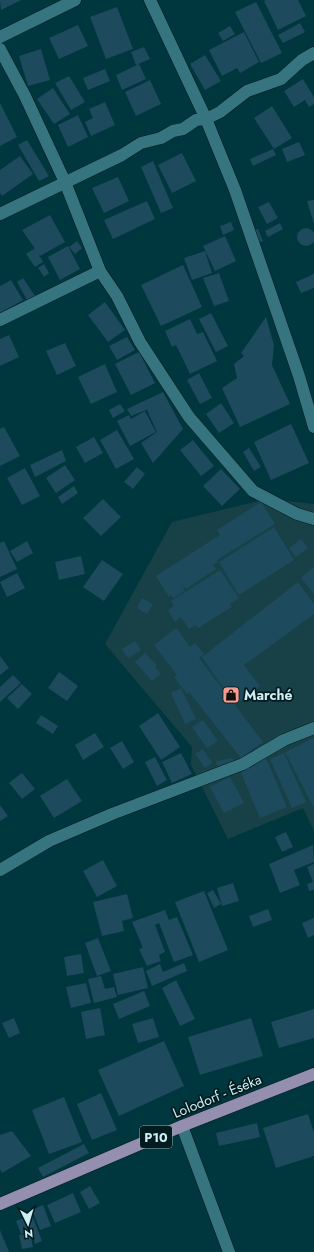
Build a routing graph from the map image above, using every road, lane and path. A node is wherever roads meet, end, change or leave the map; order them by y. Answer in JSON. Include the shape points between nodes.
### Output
{"nodes":[{"id":1,"x":76,"y":0,"type":"edge"},
{"id":2,"x":150,"y":0,"type":"edge"},
{"id":3,"x":0,"y":37,"type":"edge"},
{"id":4,"x":0,"y":49,"type":"edge"},
{"id":5,"x":314,"y":53,"type":"edge"},
{"id":6,"x":206,"y":119,"type":"junction"},
{"id":7,"x":65,"y":182,"type":"junction"},
{"id":8,"x":0,"y":214,"type":"edge"},
{"id":9,"x":100,"y":271,"type":"junction"},
{"id":10,"x":0,"y":320,"type":"edge"},
{"id":11,"x":314,"y":427,"type":"edge"},
{"id":12,"x":314,"y":519,"type":"edge"},
{"id":13,"x":314,"y":728,"type":"edge"},
{"id":14,"x":0,"y":870,"type":"edge"},
{"id":15,"x":314,"y":1074,"type":"edge"},
{"id":16,"x":182,"y":1126,"type":"junction"},
{"id":17,"x":0,"y":1204,"type":"edge"},
{"id":18,"x":229,"y":1252,"type":"edge"}],
"edges":[{"from":1,"to":3,"type":"street"},
{"from":2,"to":6,"type":"street"},
{"from":4,"to":7,"type":"street"},
{"from":5,"to":6,"type":"street","via":[[281,79],[247,91],[220,112]]},
{"from":6,"to":7,"type":"street","via":[[196,120],[183,129],[140,143],[122,155]]},
{"from":6,"to":11,"type":"street","via":[[234,190],[299,376]]},
{"from":7,"to":8,"type":"street"},
{"from":7,"to":9,"type":"street"},
{"from":9,"to":10,"type":"street"},
{"from":9,"to":12,"type":"street","via":[[117,296],[140,342],[189,417],[253,491],[297,514]]},
{"from":13,"to":14,"type":"street","via":[[284,740],[243,764],[49,841]]},
{"from":15,"to":16,"type":"main road","name":"Lolodorf - Éséka","number":"P10"},
{"from":16,"to":17,"type":"main road","name":"Lolodorf - Éséka","number":"P10"},
{"from":16,"to":18,"type":"street"}]}
